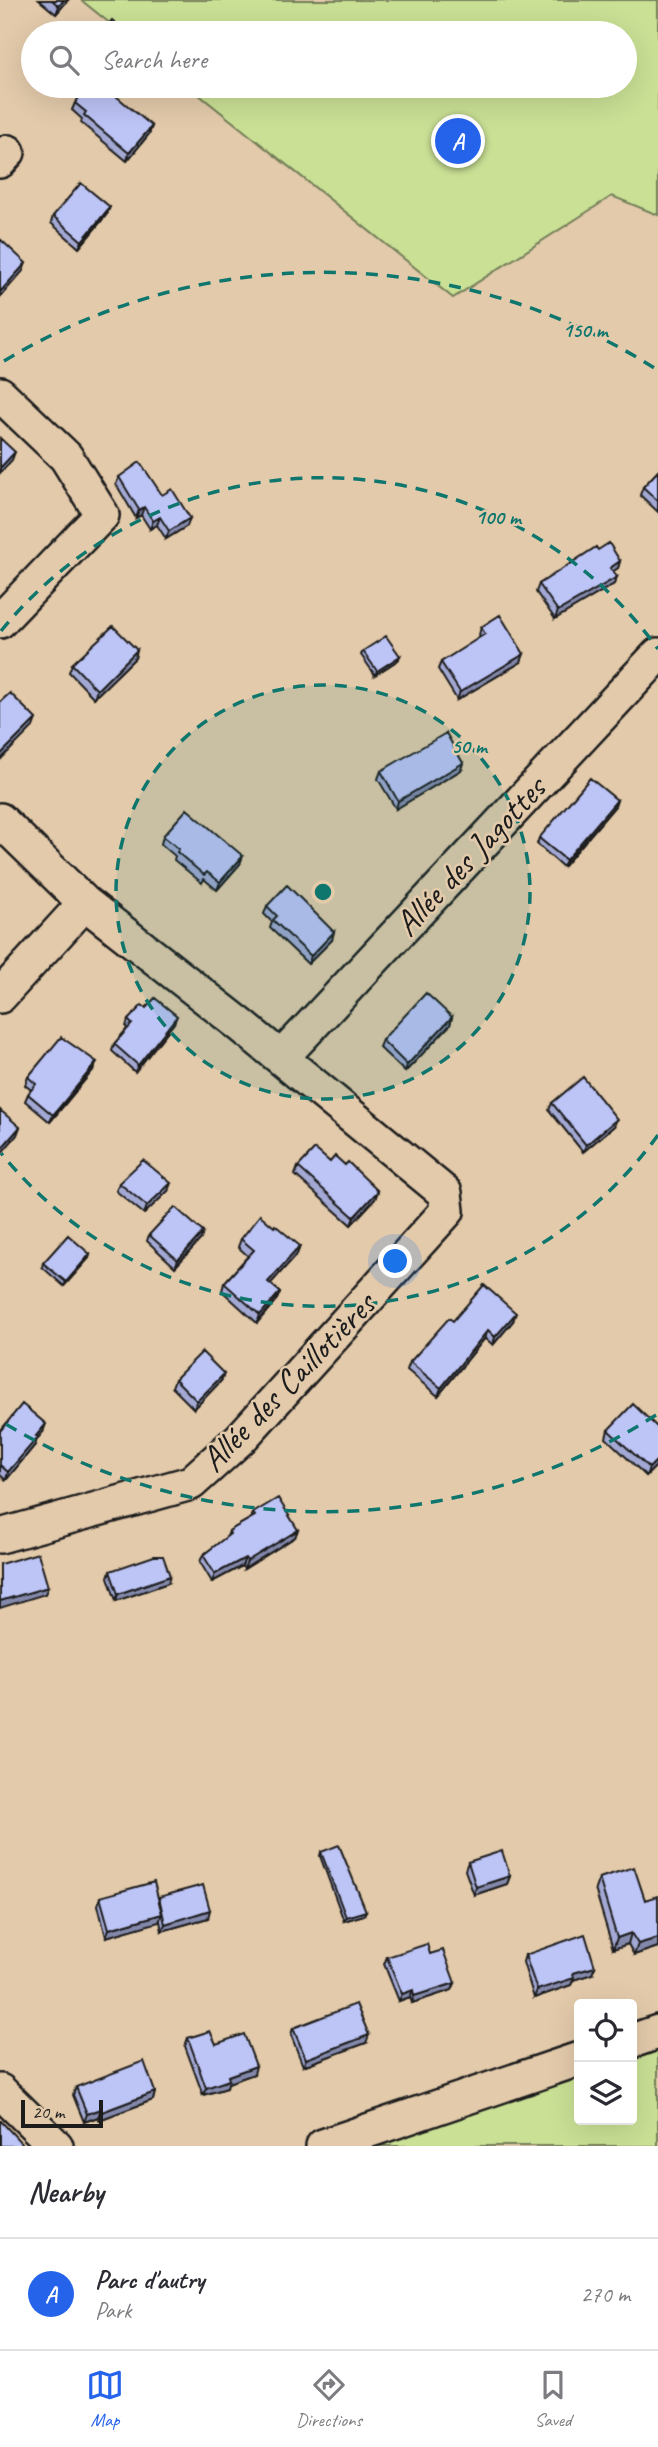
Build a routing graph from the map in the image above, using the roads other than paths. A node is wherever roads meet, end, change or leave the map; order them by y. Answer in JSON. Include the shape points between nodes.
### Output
{"nodes":[{"id":1,"x":0,"y":394,"type":"edge"},
{"id":2,"x":0,"y":621,"type":"edge"},
{"id":3,"x":658,"y":655,"type":"edge"},
{"id":4,"x":0,"y":820,"type":"edge"},
{"id":5,"x":85,"y":903,"type":"junction"},
{"id":6,"x":0,"y":996,"type":"edge"},
{"id":7,"x":281,"y":1058,"type":"junction"},
{"id":8,"x":0,"y":1536,"type":"edge"},
{"id":9,"x":658,"y":2032,"type":"edge"},
{"id":10,"x":637,"y":2039,"type":"edge"},
{"id":11,"x":574,"y":2061,"type":"edge"},
{"id":12,"x":0,"y":2091,"type":"edge"},
{"id":13,"x":56,"y":2146,"type":"edge"},
{"id":14,"x":323,"y":2146,"type":"edge"}],
"edges":[{"from":1,"to":2,"type":"street","via":[[66,457],[102,515]]},
{"from":3,"to":7,"type":"street","name":"Allée des Jagottes"},
{"from":4,"to":5,"type":"street","name":"Allée des Caillotières"},
{"from":5,"to":6,"type":"street"},
{"from":5,"to":7,"type":"street","name":"Allée des Caillotières"},
{"from":7,"to":8,"type":"street","name":"Allée des Caillotières","via":[[445,1193],[447,1211],[241,1438],[191,1483]]},
{"from":9,"to":10,"type":"street"},
{"from":11,"to":14,"type":"street"},
{"from":12,"to":13,"type":"street"}]}
